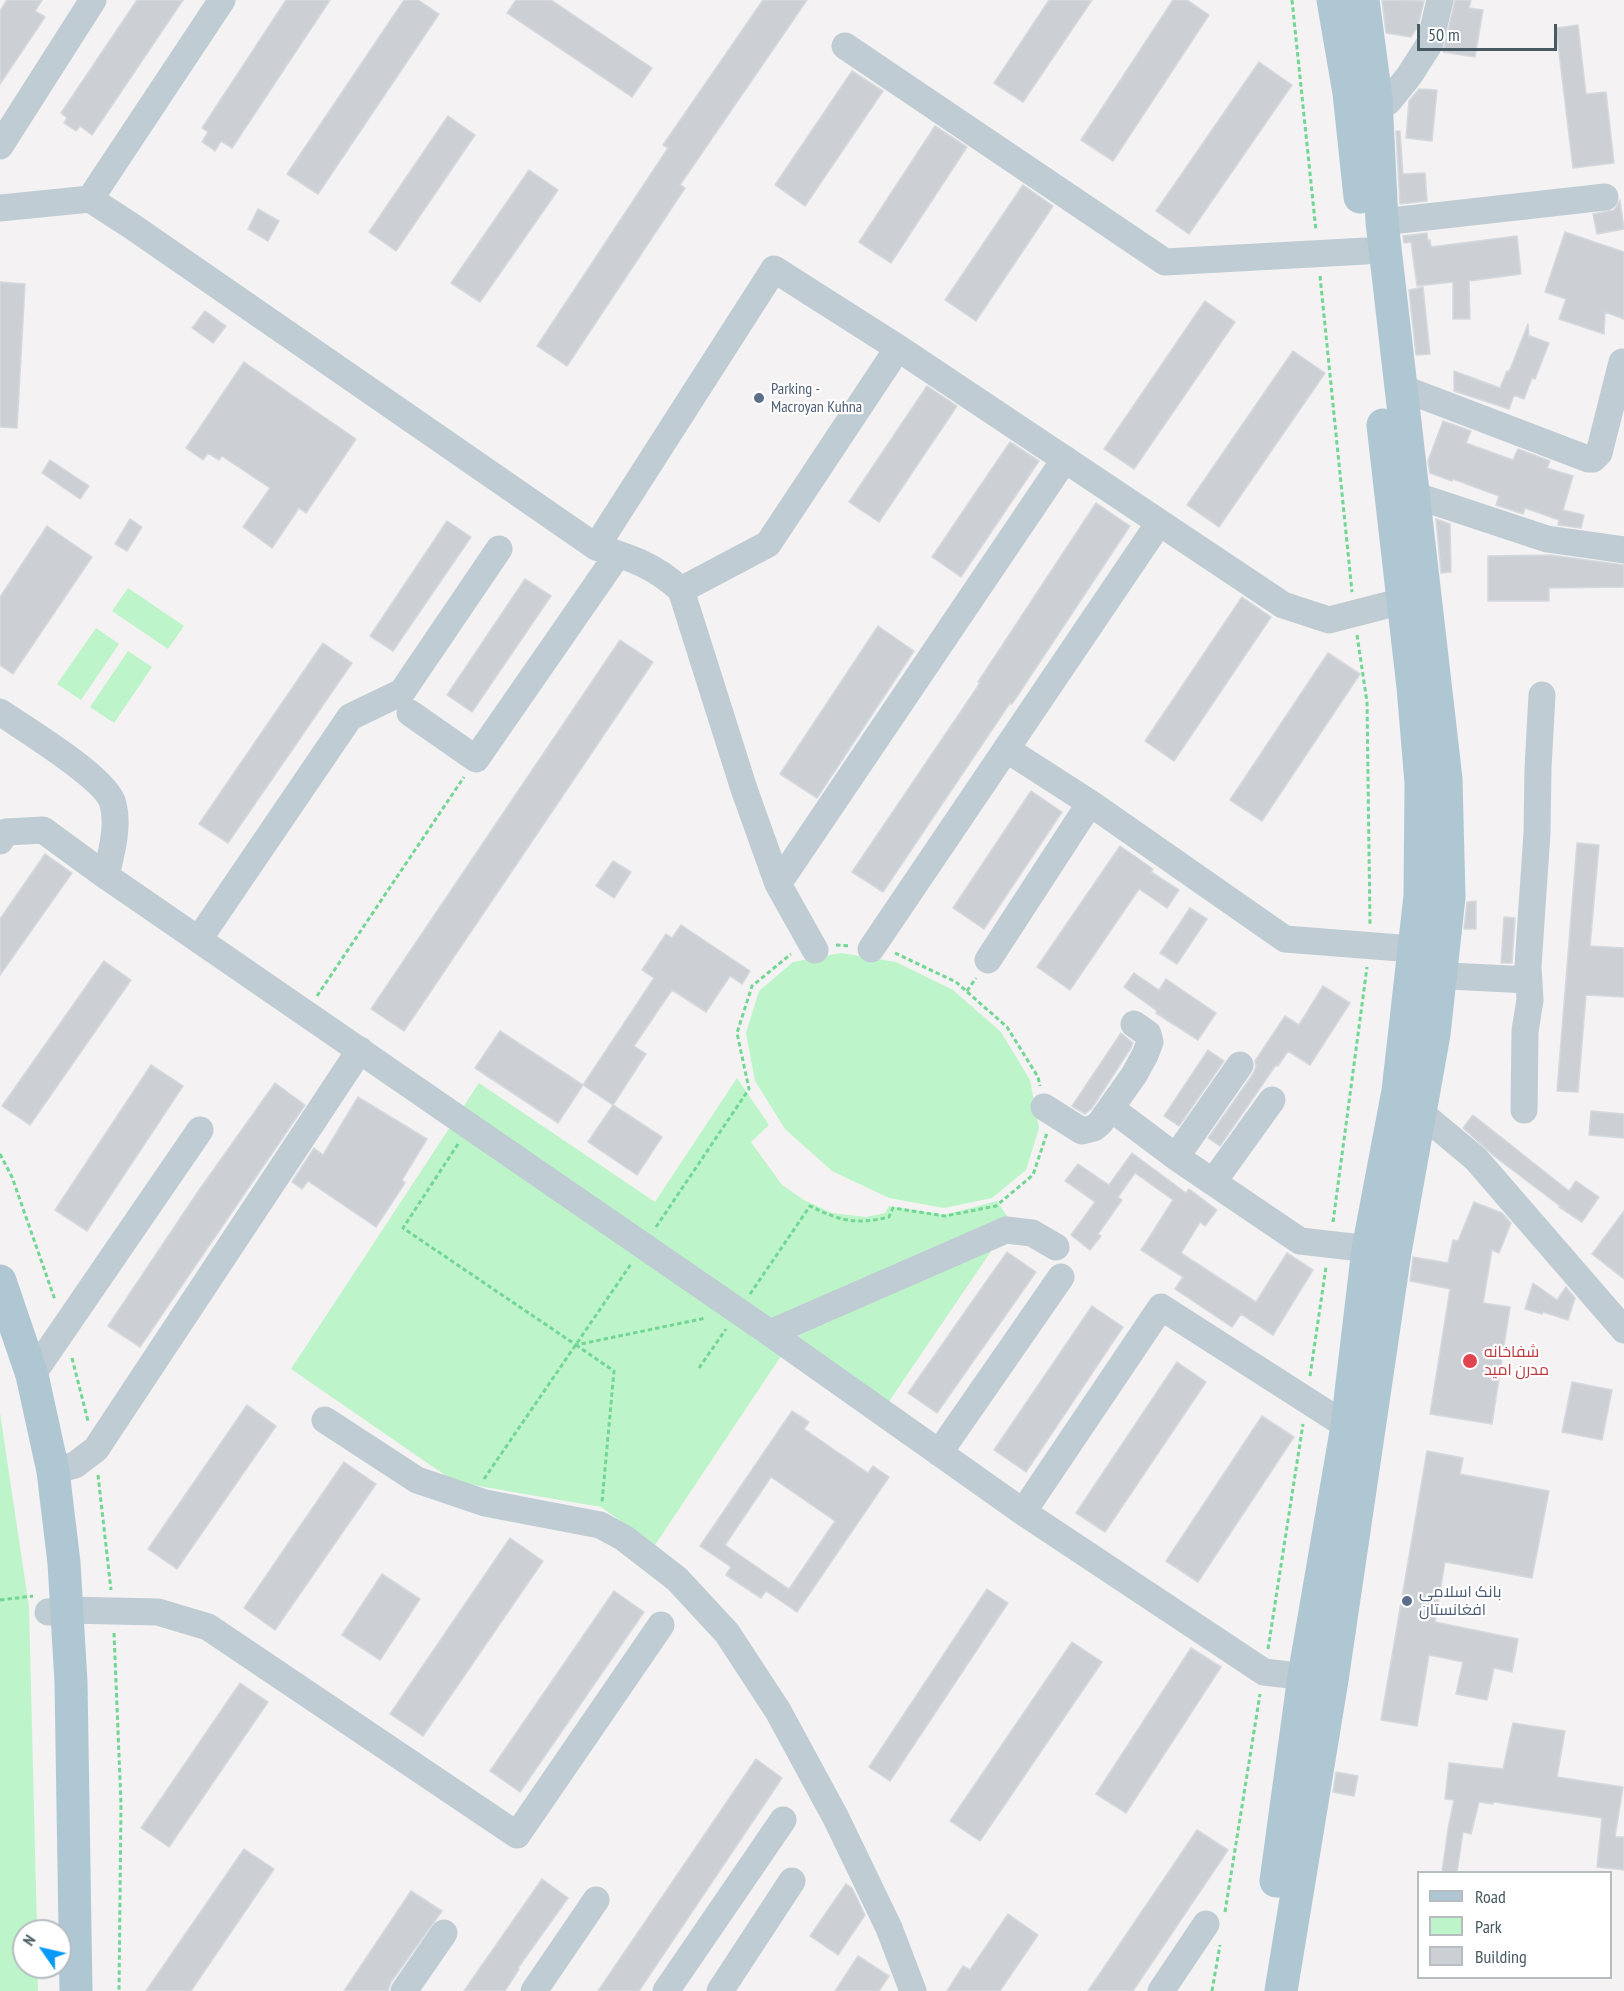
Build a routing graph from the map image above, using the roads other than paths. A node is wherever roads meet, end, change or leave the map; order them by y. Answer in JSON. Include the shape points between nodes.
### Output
{"nodes":[{"id":1,"x":93,"y":0,"type":"edge"},
{"id":2,"x":222,"y":0,"type":"edge"},
{"id":3,"x":1333,"y":0,"type":"edge"},
{"id":4,"x":1363,"y":0,"type":"edge"},
{"id":5,"x":1440,"y":0,"type":"edge"},
{"id":6,"x":845,"y":46,"type":"dead end"},
{"id":7,"x":1376,"y":98,"type":"junction"},
{"id":8,"x":0,"y":146,"type":"edge"},
{"id":9,"x":1605,"y":197,"type":"dead end"},
{"id":10,"x":90,"y":199,"type":"junction"},
{"id":11,"x":0,"y":208,"type":"edge"},
{"id":12,"x":1382,"y":222,"type":"junction"},
{"id":13,"x":1366,"y":250,"type":"junction"},
{"id":14,"x":897,"y":348,"type":"junction"},
{"id":15,"x":1622,"y":362,"type":"dead end"},
{"id":16,"x":1401,"y":388,"type":"junction"},
{"id":17,"x":1065,"y":459,"type":"junction"},
{"id":18,"x":1402,"y":496,"type":"junction"},
{"id":19,"x":1159,"y":523,"type":"junction"},
{"id":20,"x":499,"y":549,"type":"dead end"},
{"id":21,"x":607,"y":550,"type":"junction"},
{"id":22,"x":1624,"y":550,"type":"edge"},
{"id":23,"x":681,"y":590,"type":"junction"},
{"id":24,"x":1403,"y":601,"type":"junction"},
{"id":25,"x":1542,"y":695,"type":"dead end"},
{"id":26,"x":0,"y":712,"type":"edge"},
{"id":27,"x":410,"y":713,"type":"dead end"},
{"id":28,"x":1006,"y":749,"type":"junction"},
{"id":29,"x":1090,"y":803,"type":"junction"},
{"id":30,"x":0,"y":841,"type":"edge"},
{"id":31,"x":106,"y":876,"type":"junction"},
{"id":32,"x":778,"y":884,"type":"junction"},
{"id":33,"x":199,"y":939,"type":"junction"},
{"id":34,"x":871,"y":949,"type":"road end"},
{"id":35,"x":1413,"y":949,"type":"junction"},
{"id":36,"x":815,"y":950,"type":"road end"},
{"id":37,"x":988,"y":960,"type":"dead end"},
{"id":38,"x":1441,"y":967,"type":"junction"},
{"id":39,"x":1529,"y":980,"type":"junction"},
{"id":40,"x":1134,"y":1024,"type":"dead end"},
{"id":41,"x":360,"y":1050,"type":"junction"},
{"id":42,"x":1240,"y":1065,"type":"dead end"},
{"id":43,"x":1272,"y":1100,"type":"dead end"},
{"id":44,"x":1044,"y":1107,"type":"road end"},
{"id":45,"x":1112,"y":1108,"type":"junction"},
{"id":46,"x":1524,"y":1110,"type":"dead end"},
{"id":47,"x":1421,"y":1113,"type":"junction"},
{"id":48,"x":200,"y":1130,"type":"dead end"},
{"id":49,"x":1176,"y":1157,"type":"junction"},
{"id":50,"x":1213,"y":1182,"type":"junction"},
{"id":51,"x":1056,"y":1247,"type":"dead end"},
{"id":52,"x":1381,"y":1250,"type":"junction"},
{"id":53,"x":1061,"y":1277,"type":"dead end"},
{"id":54,"x":0,"y":1281,"type":"edge"},
{"id":55,"x":1624,"y":1330,"type":"edge"},
{"id":56,"x":770,"y":1333,"type":"junction"},
{"id":57,"x":0,"y":1343,"type":"edge"},
{"id":58,"x":32,"y":1375,"type":"junction"},
{"id":59,"x":325,"y":1420,"type":"dead end"},
{"id":60,"x":1347,"y":1426,"type":"junction"},
{"id":61,"x":939,"y":1453,"type":"junction"},
{"id":62,"x":53,"y":1471,"type":"junction"},
{"id":63,"x":1023,"y":1512,"type":"junction"},
{"id":64,"x":54,"y":1605,"type":"junction"},
{"id":65,"x":661,"y":1625,"type":"dead end"},
{"id":66,"x":1318,"y":1678,"type":"junction"},
{"id":67,"x":783,"y":1820,"type":"dead end"},
{"id":68,"x":792,"y":1881,"type":"dead end"},
{"id":69,"x":596,"y":1900,"type":"dead end"},
{"id":70,"x":54,"y":1919,"type":"edge"},
{"id":71,"x":1217,"y":1925,"type":"road end"},
{"id":72,"x":444,"y":1933,"type":"dead end"},
{"id":73,"x":76,"y":1991,"type":"edge"},
{"id":74,"x":404,"y":1991,"type":"edge"},
{"id":75,"x":534,"y":1991,"type":"edge"},
{"id":76,"x":666,"y":1991,"type":"edge"},
{"id":77,"x":720,"y":1991,"type":"edge"},
{"id":78,"x":913,"y":1991,"type":"edge"},
{"id":79,"x":1161,"y":1991,"type":"edge"},
{"id":80,"x":1259,"y":1991,"type":"edge"},
{"id":81,"x":1281,"y":1991,"type":"edge"}],
"edges":[{"from":1,"to":8,"type":"street"},
{"from":2,"to":10,"type":"street"},
{"from":3,"to":13,"type":"main road","via":[[1349,93]]},
{"from":4,"to":7,"type":"main road"},
{"from":5,"to":7,"type":"street","via":[[1430,44],[1388,102]]},
{"from":6,"to":13,"type":"street","via":[[1165,262]]},
{"from":7,"to":12,"type":"main road"},
{"from":9,"to":12,"type":"street"},
{"from":10,"to":11,"type":"street"},
{"from":10,"to":21,"type":"street"},
{"from":12,"to":16,"type":"main road"},
{"from":13,"to":18,"type":"main road"},
{"from":14,"to":17,"type":"street"},
{"from":14,"to":21,"type":"street","via":[[774,269]]},
{"from":14,"to":23,"type":"street","via":[[768,544]]},
{"from":15,"to":16,"type":"street","via":[[1599,453],[1593,459]]},
{"from":16,"to":18,"type":"main road"},
{"from":17,"to":19,"type":"street"},
{"from":17,"to":32,"type":"street"},
{"from":18,"to":22,"type":"street","via":[[1547,539]]},
{"from":18,"to":24,"type":"main road"},
{"from":18,"to":38,"type":"main road","via":[[1446,778],[1449,897]]},
{"from":19,"to":24,"type":"street","via":[[1283,605],[1329,620]]},
{"from":19,"to":28,"type":"street"},
{"from":20,"to":33,"type":"street","via":[[402,692],[350,717]]},
{"from":21,"to":23,"type":"street","via":[[664,575]]},
{"from":21,"to":27,"type":"street","via":[[476,759]]},
{"from":23,"to":32,"type":"street"},
{"from":24,"to":35,"type":"main road","via":[[1421,783],[1420,896]]},
{"from":25,"to":39,"type":"street"},
{"from":26,"to":31,"type":"street","via":[[89,773],[113,802],[114,839]]},
{"from":28,"to":29,"type":"street"},
{"from":28,"to":34,"type":"street"},
{"from":29,"to":35,"type":"street","via":[[1285,939]]},
{"from":29,"to":37,"type":"street"},
{"from":30,"to":31,"type":"street","via":[[6,832],[43,830]]},
{"from":31,"to":33,"type":"street"},
{"from":32,"to":36,"type":"street"},
{"from":33,"to":41,"type":"street"},
{"from":35,"to":52,"type":"main road"},
{"from":38,"to":39,"type":"street","via":[[1449,976]]},
{"from":38,"to":47,"type":"main road"},
{"from":39,"to":46,"type":"street"},
{"from":40,"to":45,"type":"street","via":[[1148,1034],[1150,1042]]},
{"from":41,"to":56,"type":"street"},
{"from":41,"to":62,"type":"street","via":[[96,1449],[75,1465]]},
{"from":42,"to":49,"type":"street"},
{"from":43,"to":50,"type":"street"},
{"from":44,"to":45,"type":"street","via":[[1082,1131],[1094,1128]]},
{"from":45,"to":49,"type":"street"},
{"from":47,"to":52,"type":"main road"},
{"from":47,"to":55,"type":"street","via":[[1476,1159]]},
{"from":48,"to":58,"type":"street"},
{"from":49,"to":50,"type":"street"},
{"from":50,"to":52,"type":"street","via":[[1300,1241]]},
{"from":51,"to":56,"type":"street","via":[[1032,1233],[1006,1230]]},
{"from":52,"to":60,"type":"main road"},
{"from":52,"to":66,"type":"main road"},
{"from":53,"to":61,"type":"street"},
{"from":54,"to":58,"type":"main road"},
{"from":56,"to":61,"type":"street"},
{"from":57,"to":64,"type":"main road","via":[[34,1474]]},
{"from":58,"to":62,"type":"main road"},
{"from":59,"to":78,"type":"street","via":[[417,1480],[485,1503],[600,1525],[624,1538],[677,1579],[733,1643],[778,1710],[889,1928]]},
{"from":60,"to":63,"type":"street","via":[[1161,1307]]},
{"from":60,"to":66,"type":"main road"},
{"from":61,"to":63,"type":"street"},
{"from":62,"to":64,"type":"main road","via":[[64,1563]]},
{"from":63,"to":66,"type":"street","via":[[1264,1672]]},
{"from":64,"to":65,"type":"street","via":[[158,1612],[208,1627],[517,1835]]},
{"from":64,"to":70,"type":"main road"},
{"from":64,"to":73,"type":"main road","via":[[71,1682]]},
{"from":66,"to":80,"type":"main road"},
{"from":66,"to":81,"type":"main road"},
{"from":67,"to":76,"type":"street"},
{"from":68,"to":77,"type":"street"},
{"from":69,"to":75,"type":"street"},
{"from":71,"to":79,"type":"street"},
{"from":72,"to":74,"type":"street"}]}
